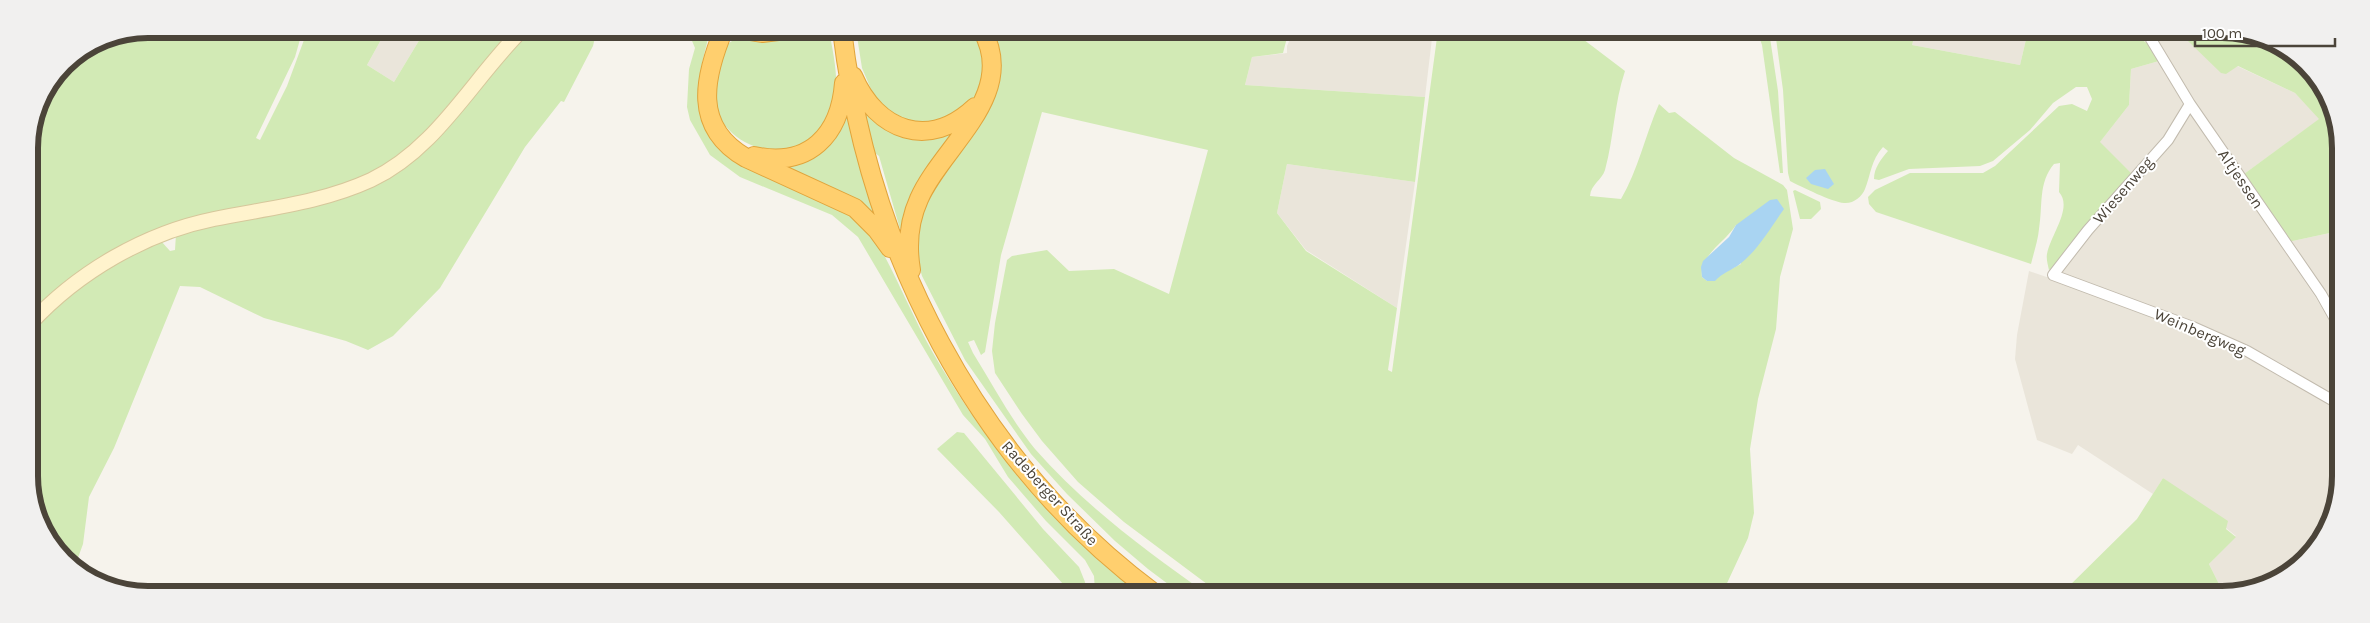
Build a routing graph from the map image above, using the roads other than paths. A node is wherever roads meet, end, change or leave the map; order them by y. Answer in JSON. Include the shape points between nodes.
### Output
{"nodes":[{"id":1,"x":515,"y":38,"type":"edge"},
{"id":2,"x":721,"y":38,"type":"edge"},
{"id":3,"x":843,"y":38,"type":"edge"},
{"id":4,"x":985,"y":38,"type":"edge"},
{"id":5,"x":2150,"y":38,"type":"edge"},
{"id":6,"x":846,"y":60,"type":"junction"},
{"id":7,"x":986,"y":95,"type":"junction"},
{"id":8,"x":2190,"y":104,"type":"junction"},
{"id":9,"x":729,"y":146,"type":"junction"},
{"id":10,"x":905,"y":268,"type":"junction"},
{"id":11,"x":2053,"y":275,"type":"joint"},
{"id":12,"x":915,"y":291,"type":"junction"},
{"id":13,"x":2332,"y":314,"type":"edge"},
{"id":14,"x":38,"y":316,"type":"edge"},
{"id":15,"x":2332,"y":400,"type":"edge"},
{"id":16,"x":1145,"y":586,"type":"edge"}],
"edges":[{"from":1,"to":14,"type":"street","via":[[437,128],[398,163],[373,179],[331,196],[213,219],[162,235],[109,260],[83,277]]},
{"from":2,"to":9,"type":"highway","via":[[708,75],[706,96],[710,118]]},
{"from":3,"to":6,"type":"highway"},
{"from":4,"to":7,"type":"highway","via":[[992,54]]},
{"from":5,"to":8,"type":"street","name":"Altjessen"},
{"from":6,"to":7,"type":"highway","via":[[855,81],[876,111],[911,130],[926,131],[950,126],[967,115]]},
{"from":6,"to":9,"type":"highway","via":[[840,111],[822,141],[788,158],[764,158]]},
{"from":6,"to":10,"type":"highway","via":[[864,150]]},
{"from":7,"to":12,"type":"highway","via":[[968,128],[926,186],[913,213],[909,252]]},
{"from":8,"to":11,"type":"street","name":"Wiesenweg","via":[[2168,140],[2088,230]]},
{"from":8,"to":13,"type":"street","name":"Altjessen"},
{"from":9,"to":10,"type":"highway","via":[[746,158],[855,208]]},
{"from":10,"to":12,"type":"highway"},
{"from":11,"to":15,"type":"street","name":"Weinbergweg","via":[[2193,327],[2247,351]]},
{"from":12,"to":16,"type":"highway","name":"Radeberger Straße","via":[[962,381],[1031,477],[1103,552]]}]}
